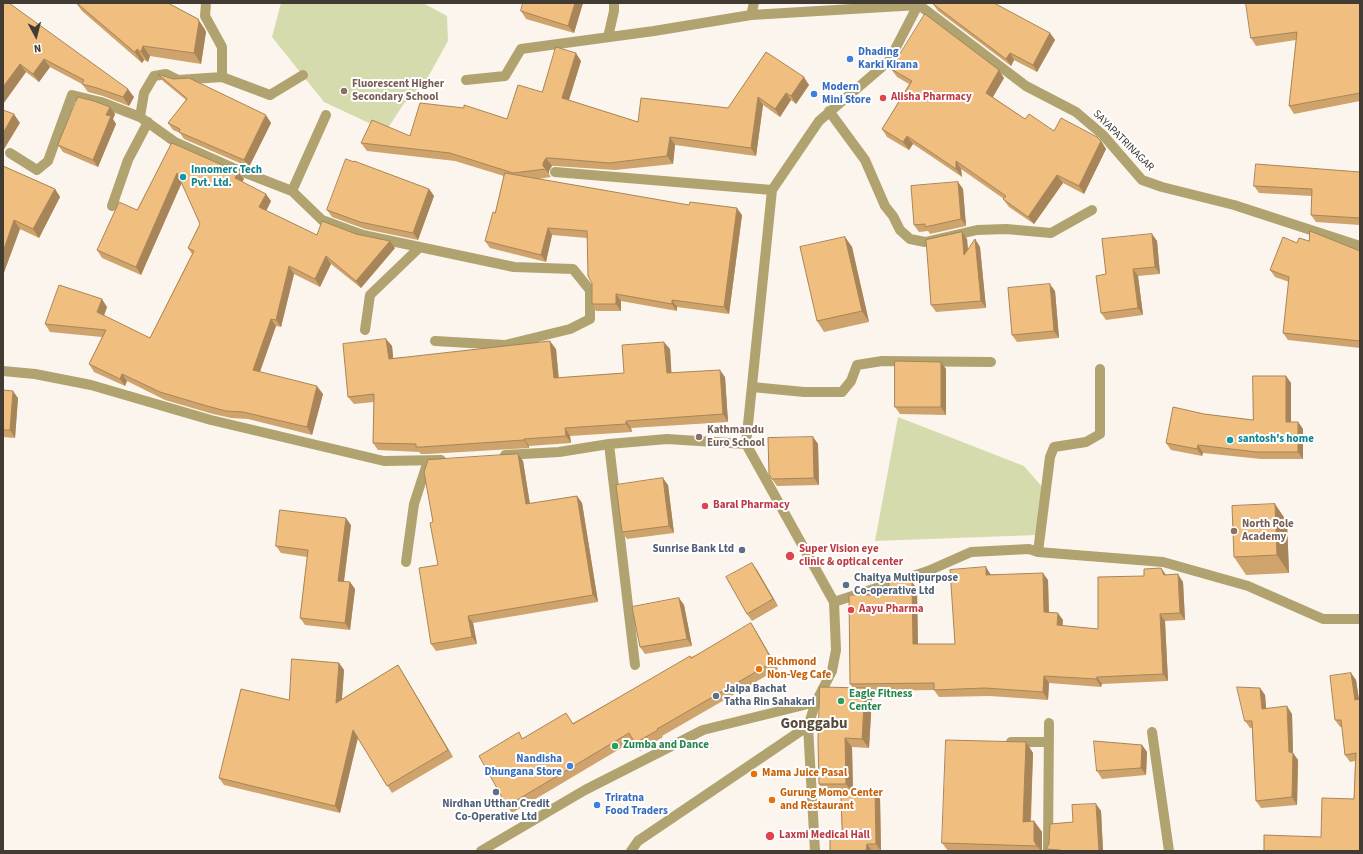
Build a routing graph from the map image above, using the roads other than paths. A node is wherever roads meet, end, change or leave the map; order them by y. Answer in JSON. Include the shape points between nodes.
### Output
{"nodes":[{"id":1,"x":206,"y":3,"type":"edge"},
{"id":2,"x":614,"y":3,"type":"edge"},
{"id":3,"x":754,"y":3,"type":"edge"},
{"id":4,"x":919,"y":4,"type":"edge"},
{"id":5,"x":751,"y":15,"type":"junction"},
{"id":6,"x":608,"y":37,"type":"junction"},
{"id":7,"x":303,"y":75,"type":"dead end"},
{"id":8,"x":222,"y":77,"type":"junction"},
{"id":9,"x":466,"y":80,"type":"dead end"},
{"id":10,"x":830,"y":111,"type":"junction"},
{"id":11,"x":326,"y":115,"type":"dead end"},
{"id":12,"x":144,"y":120,"type":"junction"},
{"id":13,"x":10,"y":153,"type":"dead end"},
{"id":14,"x":555,"y":172,"type":"edge"},
{"id":15,"x":772,"y":190,"type":"junction"},
{"id":16,"x":292,"y":191,"type":"junction"},
{"id":17,"x":112,"y":206,"type":"dead end"},
{"id":18,"x":1092,"y":210,"type":"dead end"},
{"id":19,"x":1360,"y":246,"type":"edge"},
{"id":20,"x":420,"y":247,"type":"junction"},
{"id":21,"x":365,"y":330,"type":"dead end"},
{"id":22,"x":435,"y":341,"type":"dead end"},
{"id":23,"x":992,"y":362,"type":"dead end"},
{"id":24,"x":1100,"y":369,"type":"dead end"},
{"id":25,"x":3,"y":371,"type":"edge"},
{"id":26,"x":752,"y":387,"type":"junction"},
{"id":27,"x":609,"y":444,"type":"junction"},
{"id":28,"x":746,"y":444,"type":"junction"},
{"id":29,"x":497,"y":456,"type":"edge"},
{"id":30,"x":451,"y":459,"type":"edge"},
{"id":31,"x":428,"y":461,"type":"junction"},
{"id":32,"x":1038,"y":552,"type":"junction"},
{"id":33,"x":406,"y":562,"type":"dead end"},
{"id":34,"x":834,"y":602,"type":"junction"},
{"id":35,"x":1360,"y":619,"type":"edge"},
{"id":36,"x":634,"y":665,"type":"dead end"},
{"id":37,"x":816,"y":702,"type":"junction"},
{"id":38,"x":1048,"y":723,"type":"dead end"},
{"id":39,"x":808,"y":726,"type":"junction"},
{"id":40,"x":1152,"y":732,"type":"dead end"},
{"id":41,"x":1002,"y":742,"type":"edge"},
{"id":42,"x":1048,"y":742,"type":"junction"},
{"id":43,"x":482,"y":851,"type":"edge"},
{"id":44,"x":631,"y":851,"type":"edge"},
{"id":45,"x":815,"y":851,"type":"edge"},
{"id":46,"x":1048,"y":851,"type":"edge"},
{"id":47,"x":1169,"y":851,"type":"edge"}],
"edges":[{"from":1,"to":8,"type":"street","via":[[205,16],[222,47]]},
{"from":2,"to":6,"type":"street"},
{"from":3,"to":5,"type":"street"},
{"from":4,"to":5,"type":"street"},
{"from":4,"to":10,"type":"street","via":[[889,61]]},
{"from":4,"to":19,"type":"street","name":"SAYAPATRINAGAR","via":[[1026,86],[1076,112],[1103,135],[1142,180],[1234,205]]},
{"from":5,"to":6,"type":"street"},
{"from":6,"to":9,"type":"street","via":[[521,48],[505,76]]},
{"from":7,"to":8,"type":"street","via":[[270,95]]},
{"from":8,"to":12,"type":"street","via":[[178,80],[166,74],[154,76],[144,93]]},
{"from":10,"to":15,"type":"street","via":[[819,121]]},
{"from":10,"to":18,"type":"street","via":[[865,160],[885,206],[900,230],[910,239],[925,242],[976,230],[999,229],[1051,233]]},
{"from":11,"to":16,"type":"street"},
{"from":12,"to":13,"type":"street","via":[[101,102],[72,95],[48,161],[37,170]]},
{"from":12,"to":16,"type":"street","via":[[174,142]]},
{"from":12,"to":17,"type":"street"},
{"from":14,"to":15,"type":"street"},
{"from":15,"to":26,"type":"street"},
{"from":16,"to":20,"type":"street","via":[[322,220],[363,235]]},
{"from":20,"to":21,"type":"street","via":[[370,295]]},
{"from":20,"to":22,"type":"street","via":[[514,267],[573,269],[590,290],[590,319],[570,329],[505,345]]},
{"from":23,"to":26,"type":"street","via":[[882,361],[857,365],[851,381],[842,392],[804,392]]},
{"from":24,"to":32,"type":"street","via":[[1100,434],[1086,442],[1054,447],[1050,457]]},
{"from":25,"to":31,"type":"street","via":[[35,374],[92,385],[211,420],[384,461]]},
{"from":26,"to":28,"type":"street"},
{"from":27,"to":28,"type":"street","via":[[667,439]]},
{"from":27,"to":29,"type":"street","via":[[559,452]]},
{"from":27,"to":36,"type":"street"},
{"from":28,"to":34,"type":"street"},
{"from":30,"to":31,"type":"street"},
{"from":31,"to":33,"type":"street","via":[[414,504]]},
{"from":32,"to":34,"type":"street","via":[[1029,549],[971,552],[928,571]]},
{"from":32,"to":35,"type":"street","via":[[1163,562],[1248,586],[1323,619]]},
{"from":34,"to":37,"type":"street","via":[[836,650],[832,671]]},
{"from":37,"to":39,"type":"street"},
{"from":37,"to":43,"type":"street","via":[[703,730],[585,790]]},
{"from":38,"to":42,"type":"street"},
{"from":39,"to":44,"type":"street","via":[[638,841]]},
{"from":39,"to":45,"type":"street"},
{"from":40,"to":47,"type":"street"},
{"from":41,"to":42,"type":"street"},
{"from":42,"to":46,"type":"street"}]}
